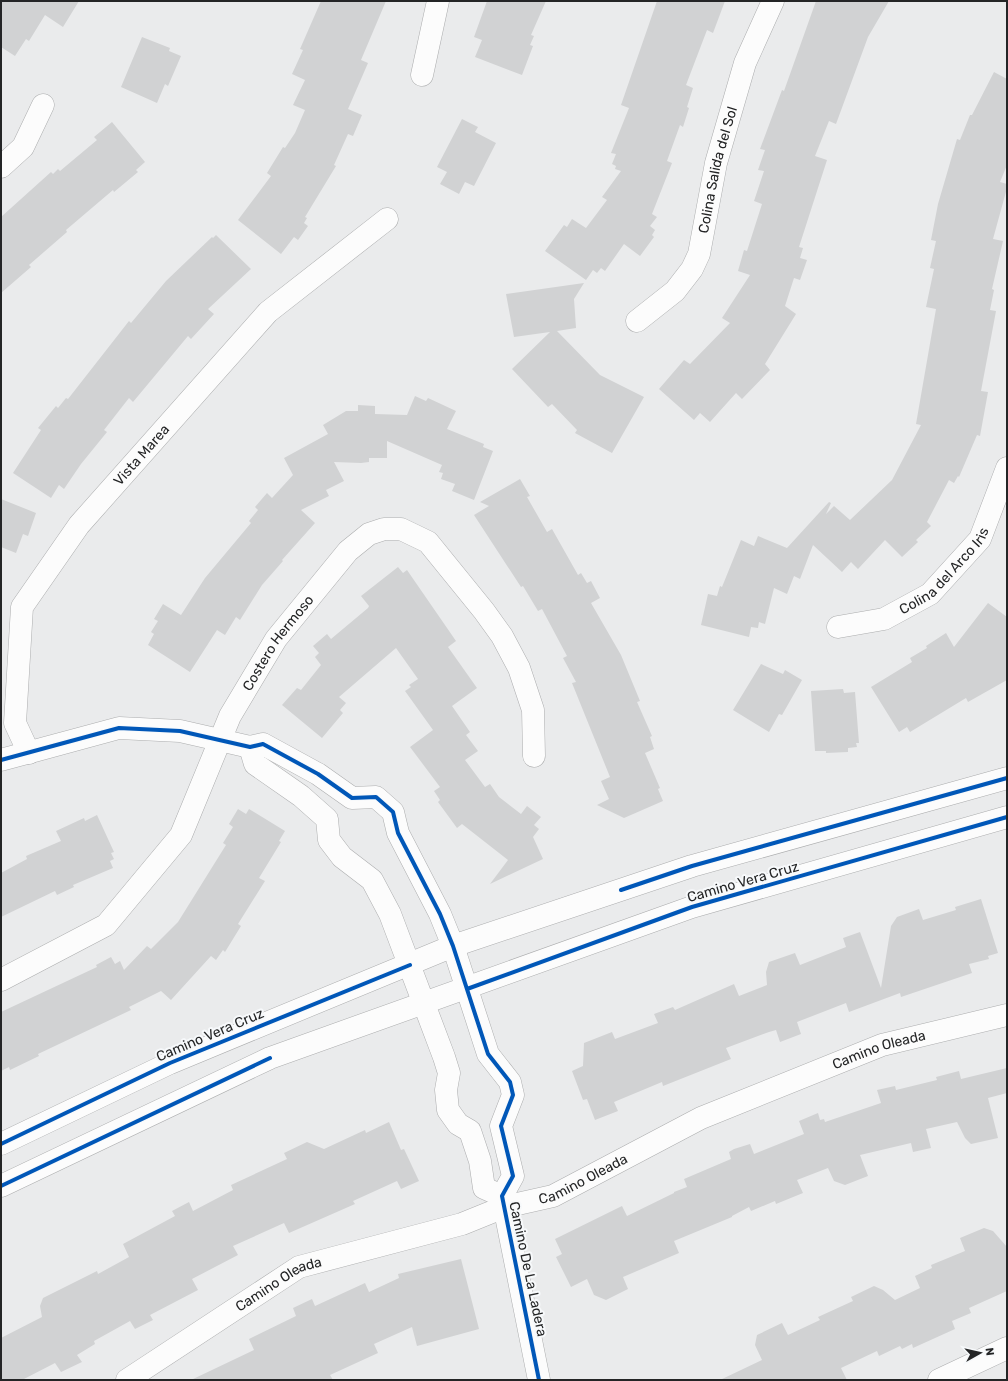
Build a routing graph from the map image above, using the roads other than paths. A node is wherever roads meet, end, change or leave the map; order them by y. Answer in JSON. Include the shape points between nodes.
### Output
{"nodes":[{"id":1,"x":438,"y":1,"type":"edge"},
{"id":2,"x":773,"y":1,"type":"edge"},
{"id":3,"x":422,"y":75,"type":"dead end"},
{"id":4,"x":43,"y":105,"type":"dead end"},
{"id":5,"x":1,"y":167,"type":"edge"},
{"id":6,"x":387,"y":219,"type":"dead end"},
{"id":7,"x":637,"y":321,"type":"dead end"},
{"id":8,"x":1007,"y":468,"type":"edge"},
{"id":9,"x":838,"y":627,"type":"dead end"},
{"id":10,"x":218,"y":740,"type":"junction"},
{"id":11,"x":250,"y":747,"type":"junction"},
{"id":12,"x":29,"y":752,"type":"junction"},
{"id":13,"x":534,"y":756,"type":"dead end"},
{"id":14,"x":1,"y":760,"type":"edge"},
{"id":15,"x":1007,"y":778,"type":"edge"},
{"id":16,"x":352,"y":798,"type":"junction"},
{"id":17,"x":1007,"y":817,"type":"edge"},
{"id":18,"x":327,"y":819,"type":"junction"},
{"id":19,"x":453,"y":946,"type":"junction"},
{"id":20,"x":410,"y":965,"type":"junction"},
{"id":21,"x":1,"y":980,"type":"edge"},
{"id":22,"x":467,"y":989,"type":"junction"},
{"id":23,"x":424,"y":1004,"type":"junction"},
{"id":24,"x":1007,"y":1015,"type":"edge"},
{"id":25,"x":501,"y":1126,"type":"junction"},
{"id":26,"x":470,"y":1131,"type":"junction"},
{"id":27,"x":1,"y":1144,"type":"edge"},
{"id":28,"x":1,"y":1186,"type":"edge"},
{"id":29,"x":503,"y":1201,"type":"junction"},
{"id":30,"x":1007,"y":1348,"type":"edge"},
{"id":31,"x":127,"y":1380,"type":"edge"},
{"id":32,"x":539,"y":1380,"type":"edge"},
{"id":33,"x":939,"y":1380,"type":"edge"}],
"edges":[{"from":1,"to":3,"type":"street"},
{"from":2,"to":7,"type":"street","name":"Colina Salida del Sol","via":[[745,62],[716,163],[699,254],[692,269],[675,291]]},
{"from":4,"to":5,"type":"street","via":[[23,147]]},
{"from":6,"to":12,"type":"street","name":"Vista Marea","via":[[268,312],[79,525],[22,607],[14,723]]},
{"from":8,"to":9,"type":"street","name":"Colina del Arco Iris","via":[[980,539],[930,594],[884,619]]},
{"from":10,"to":11,"type":"street"},
{"from":10,"to":12,"type":"street","via":[[180,731],[119,728]]},
{"from":10,"to":13,"type":"street","name":"Costero Hermoso","via":[[276,639],[348,551],[369,534],[384,529],[401,529],[428,542],[502,636],[519,668],[533,710]]},
{"from":10,"to":21,"type":"street","name":"Costero Hermoso","via":[[181,835],[106,925]]},
{"from":11,"to":16,"type":"street","via":[[263,744],[318,774]]},
{"from":11,"to":18,"type":"street","via":[[254,764],[301,796]]},
{"from":12,"to":14,"type":"street"},
{"from":15,"to":19,"type":"street","name":"Camino Vera Cruz","via":[[692,866]]},
{"from":16,"to":18,"type":"street"},
{"from":16,"to":19,"type":"street","via":[[376,797],[393,812],[398,834],[440,914]]},
{"from":17,"to":22,"type":"street","name":"Camino Vera Cruz","via":[[692,907]]},
{"from":18,"to":20,"type":"street","via":[[329,840],[342,857],[372,880],[398,931]]},
{"from":19,"to":20,"type":"street","name":"Camino Vera Cruz"},
{"from":19,"to":22,"type":"street"},
{"from":20,"to":23,"type":"street"},
{"from":20,"to":27,"type":"street","name":"Camino Vera Cruz","via":[[170,1063]]},
{"from":22,"to":23,"type":"street","name":"Camino Vera Cruz"},
{"from":22,"to":25,"type":"street","via":[[488,1054],[510,1082],[513,1095]]},
{"from":23,"to":26,"type":"street","via":[[449,1073],[446,1090],[448,1110],[458,1124]]},
{"from":23,"to":28,"type":"street","name":"Camino Vera Cruz","via":[[270,1058]]},
{"from":24,"to":29,"type":"street","name":"Camino Oleada","via":[[882,1045],[702,1118],[553,1196]]},
{"from":25,"to":26,"type":"street"},
{"from":25,"to":29,"type":"street","name":"Camino De La Ladera","via":[[513,1176]]},
{"from":26,"to":29,"type":"street","via":[[480,1161],[484,1188]]},
{"from":29,"to":31,"type":"street","name":"Camino Oleada","via":[[462,1224],[299,1267]]},
{"from":29,"to":32,"type":"street","name":"Camino De La Ladera"},
{"from":30,"to":33,"type":"street"}]}
